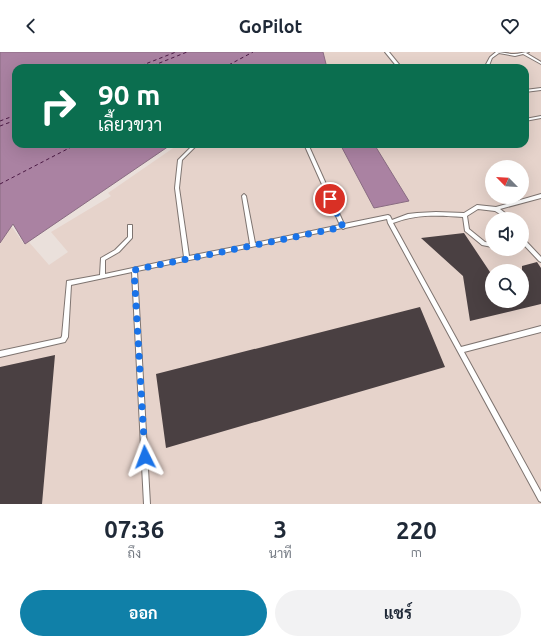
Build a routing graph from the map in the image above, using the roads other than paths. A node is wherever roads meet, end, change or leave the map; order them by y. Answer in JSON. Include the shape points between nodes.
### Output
{"nodes":[{"id":1,"x":387,"y":52,"type":"edge"},
{"id":2,"x":498,"y":52,"type":"edge"},
{"id":3,"x":525,"y":53,"type":"edge"},
{"id":4,"x":541,"y":63,"type":"edge"},
{"id":5,"x":397,"y":64,"type":"edge"},
{"id":6,"x":488,"y":64,"type":"edge"},
{"id":7,"x":541,"y":89,"type":"edge"},
{"id":8,"x":529,"y":90,"type":"edge"},
{"id":9,"x":541,"y":118,"type":"edge"},
{"id":10,"x":529,"y":120,"type":"edge"},
{"id":11,"x":192,"y":148,"type":"edge"},
{"id":12,"x":308,"y":148,"type":"edge"},
{"id":13,"x":244,"y":196,"type":"dead end"},
{"id":14,"x":541,"y":196,"type":"edge"},
{"id":15,"x":496,"y":209,"type":"junction"},
{"id":16,"x":500,"y":212,"type":"edge"},
{"id":17,"x":464,"y":215,"type":"junction"},
{"id":18,"x":390,"y":222,"type":"junction"},
{"id":19,"x":130,"y":226,"type":"dead end"},
{"id":20,"x":343,"y":227,"type":"junction"},
{"id":21,"x":485,"y":244,"type":"edge"},
{"id":22,"x":254,"y":245,"type":"junction"},
{"id":23,"x":529,"y":247,"type":"edge"},
{"id":24,"x":187,"y":259,"type":"junction"},
{"id":25,"x":541,"y":260,"type":"edge"},
{"id":26,"x":134,"y":270,"type":"junction"},
{"id":27,"x":102,"y":276,"type":"junction"},
{"id":28,"x":541,"y":329,"type":"edge"},
{"id":29,"x":460,"y":350,"type":"junction"},
{"id":30,"x":0,"y":354,"type":"edge"},
{"id":31,"x":541,"y":499,"type":"edge"},
{"id":32,"x":147,"y":504,"type":"edge"}],
"edges":[{"from":1,"to":5,"type":"lane"},
{"from":2,"to":3,"type":"lane","via":[[512,55]]},
{"from":2,"to":6,"type":"lane"},
{"from":3,"to":4,"type":"lane"},
{"from":7,"to":8,"type":"lane"},
{"from":9,"to":10,"type":"lane"},
{"from":11,"to":24,"type":"lane","via":[[180,160],[177,188]]},
{"from":12,"to":20,"type":"lane"},
{"from":13,"to":22,"type":"lane"},
{"from":14,"to":15,"type":"lane"},
{"from":15,"to":16,"type":"lane"},
{"from":15,"to":17,"type":"lane","via":[[477,207]]},
{"from":17,"to":18,"type":"lane","via":[[431,212],[400,217]]},
{"from":17,"to":21,"type":"lane","via":[[466,230]]},
{"from":18,"to":20,"type":"lane","via":[[388,217]]},
{"from":18,"to":29,"type":"lane"},
{"from":19,"to":27,"type":"lane","via":[[130,238],[117,251],[103,259]]},
{"from":20,"to":22,"type":"lane"},
{"from":22,"to":24,"type":"lane"},
{"from":23,"to":25,"type":"lane"},
{"from":24,"to":26,"type":"lane"},
{"from":26,"to":27,"type":"lane"},
{"from":26,"to":32,"type":"lane"},
{"from":27,"to":30,"type":"lane","via":[[69,283],[63,340]]},
{"from":28,"to":29,"type":"lane"},
{"from":29,"to":31,"type":"lane"}]}
